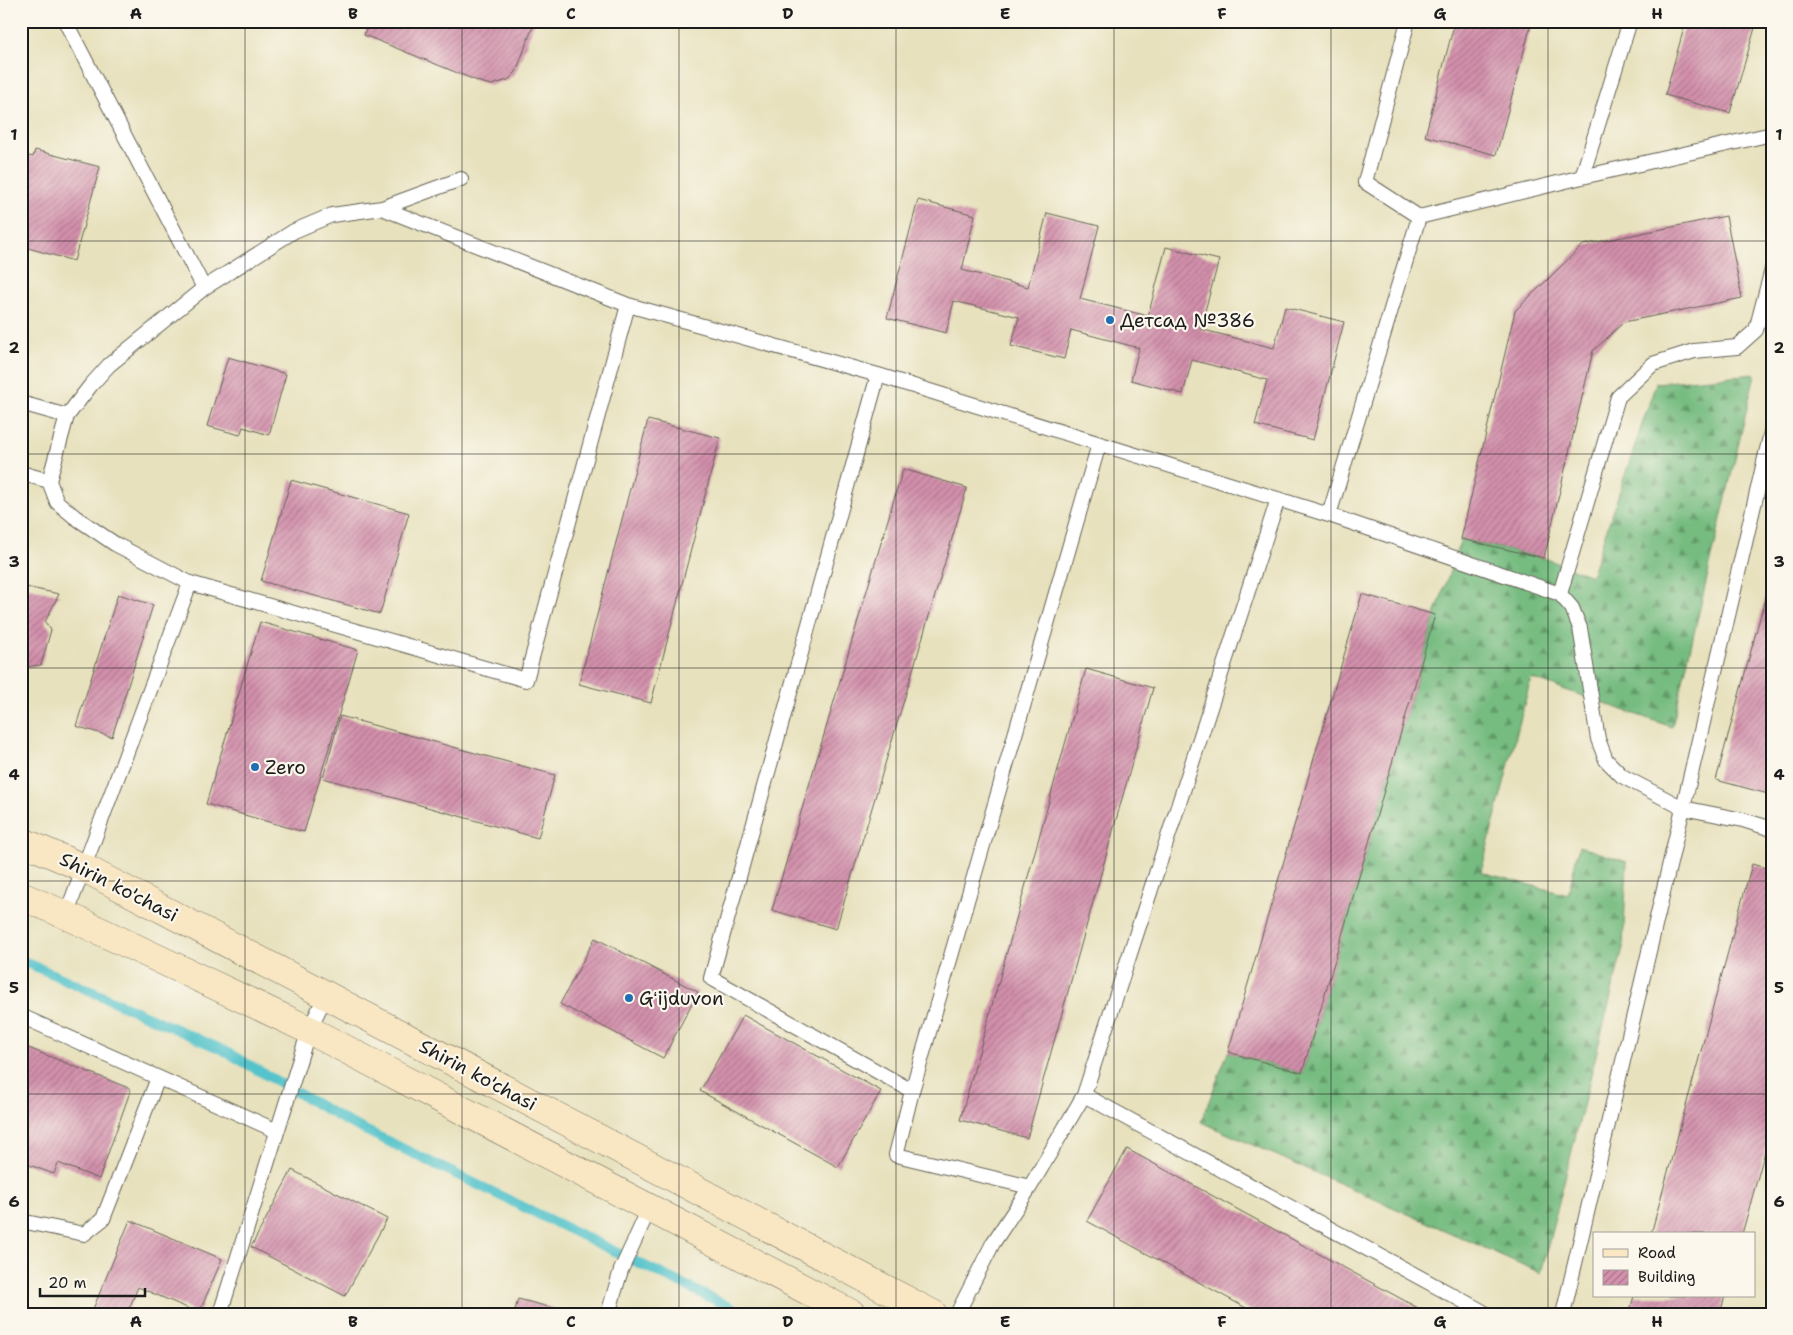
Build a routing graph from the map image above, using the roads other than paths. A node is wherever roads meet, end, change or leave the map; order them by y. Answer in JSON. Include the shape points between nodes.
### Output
{"nodes":[{"id":1,"x":65,"y":21,"type":"edge"},
{"id":2,"x":1408,"y":21,"type":"edge"},
{"id":3,"x":1630,"y":21,"type":"edge"},
{"id":4,"x":1772,"y":134,"type":"edge"},
{"id":5,"x":1582,"y":177,"type":"junction"},
{"id":6,"x":461,"y":179,"type":"dead end"},
{"id":7,"x":382,"y":208,"type":"junction"},
{"id":8,"x":1419,"y":217,"type":"junction"},
{"id":9,"x":1772,"y":269,"type":"edge"},
{"id":10,"x":204,"y":288,"type":"junction"},
{"id":11,"x":628,"y":305,"type":"junction"},
{"id":12,"x":878,"y":375,"type":"junction"},
{"id":13,"x":21,"y":402,"type":"edge"},
{"id":14,"x":67,"y":416,"type":"junction"},
{"id":15,"x":1772,"y":428,"type":"edge"},
{"id":16,"x":1099,"y":444,"type":"junction"},
{"id":17,"x":21,"y":473,"type":"edge"},
{"id":18,"x":49,"y":481,"type":"junction"},
{"id":19,"x":1278,"y":500,"type":"junction"},
{"id":20,"x":1329,"y":515,"type":"junction"},
{"id":21,"x":190,"y":583,"type":"junction"},
{"id":22,"x":1560,"y":594,"type":"junction"},
{"id":23,"x":1682,"y":808,"type":"junction"},
{"id":24,"x":1772,"y":829,"type":"edge"},
{"id":25,"x":21,"y":840,"type":"edge"},
{"id":26,"x":84,"y":868,"type":"junction"},
{"id":27,"x":21,"y":896,"type":"edge"},
{"id":28,"x":66,"y":915,"type":"junction"},
{"id":29,"x":326,"y":995,"type":"junction"},
{"id":30,"x":21,"y":1016,"type":"edge"},
{"id":31,"x":308,"y":1030,"type":"junction"},
{"id":32,"x":158,"y":1078,"type":"junction"},
{"id":33,"x":912,"y":1091,"type":"junction"},
{"id":34,"x":1084,"y":1095,"type":"junction"},
{"id":35,"x":277,"y":1131,"type":"junction"},
{"id":36,"x":1030,"y":1187,"type":"junction"},
{"id":37,"x":650,"y":1207,"type":"junction"},
{"id":38,"x":21,"y":1221,"type":"edge"},
{"id":39,"x":220,"y":1314,"type":"edge"},
{"id":40,"x":608,"y":1314,"type":"edge"},
{"id":41,"x":852,"y":1314,"type":"edge"},
{"id":42,"x":933,"y":1314,"type":"edge"},
{"id":43,"x":957,"y":1314,"type":"edge"},
{"id":44,"x":1487,"y":1314,"type":"edge"},
{"id":45,"x":1563,"y":1314,"type":"edge"}],
"edges":[{"from":1,"to":10,"type":"lane"},
{"from":2,"to":8,"type":"lane","via":[[1364,182]]},
{"from":3,"to":5,"type":"lane"},
{"from":4,"to":5,"type":"lane"},
{"from":5,"to":8,"type":"lane"},
{"from":6,"to":7,"type":"lane"},
{"from":7,"to":10,"type":"lane","via":[[332,215],[294,231]]},
{"from":7,"to":11,"type":"lane"},
{"from":8,"to":20,"type":"lane"},
{"from":9,"to":22,"type":"lane","via":[[1756,330],[1737,347],[1694,351],[1653,364],[1618,397]]},
{"from":10,"to":14,"type":"lane","via":[[109,365]]},
{"from":11,"to":12,"type":"lane"},
{"from":11,"to":21,"type":"lane","via":[[526,680]]},
{"from":12,"to":16,"type":"lane"},
{"from":12,"to":33,"type":"lane","via":[[711,978]]},
{"from":13,"to":14,"type":"lane"},
{"from":14,"to":18,"type":"lane"},
{"from":15,"to":23,"type":"lane"},
{"from":16,"to":19,"type":"lane"},
{"from":16,"to":33,"type":"lane"},
{"from":17,"to":18,"type":"lane"},
{"from":18,"to":21,"type":"lane","via":[[57,502],[75,517],[115,544]]},
{"from":19,"to":20,"type":"lane"},
{"from":19,"to":34,"type":"lane"},
{"from":20,"to":22,"type":"lane"},
{"from":21,"to":26,"type":"lane"},
{"from":22,"to":23,"type":"lane","via":[[1572,608],[1580,628],[1598,739],[1606,760],[1622,776]]},
{"from":23,"to":24,"type":"lane"},
{"from":23,"to":45,"type":"lane"},
{"from":25,"to":26,"type":"main road","name":"Shirin ko'chasi"},
{"from":26,"to":28,"type":"lane"},
{"from":26,"to":29,"type":"main road","name":"Shirin ko'chasi"},
{"from":27,"to":28,"type":"main road","name":"Shirin ko'chasi"},
{"from":28,"to":31,"type":"main road","name":"Shirin ko'chasi"},
{"from":29,"to":31,"type":"lane"},
{"from":29,"to":42,"type":"main road","name":"Shirin ko'chasi"},
{"from":30,"to":32,"type":"lane"},
{"from":31,"to":35,"type":"lane"},
{"from":31,"to":37,"type":"main road","name":"Shirin ko'chasi"},
{"from":32,"to":35,"type":"lane"},
{"from":32,"to":38,"type":"lane","via":[[103,1219],[84,1234]]},
{"from":33,"to":36,"type":"lane","via":[[896,1155]]},
{"from":34,"to":36,"type":"lane"},
{"from":34,"to":44,"type":"lane"},
{"from":35,"to":39,"type":"lane"},
{"from":36,"to":43,"type":"lane","via":[[992,1243]]},
{"from":37,"to":40,"type":"lane","via":[[620,1270]]},
{"from":37,"to":41,"type":"main road","name":"Shirin ko'chasi"}]}
